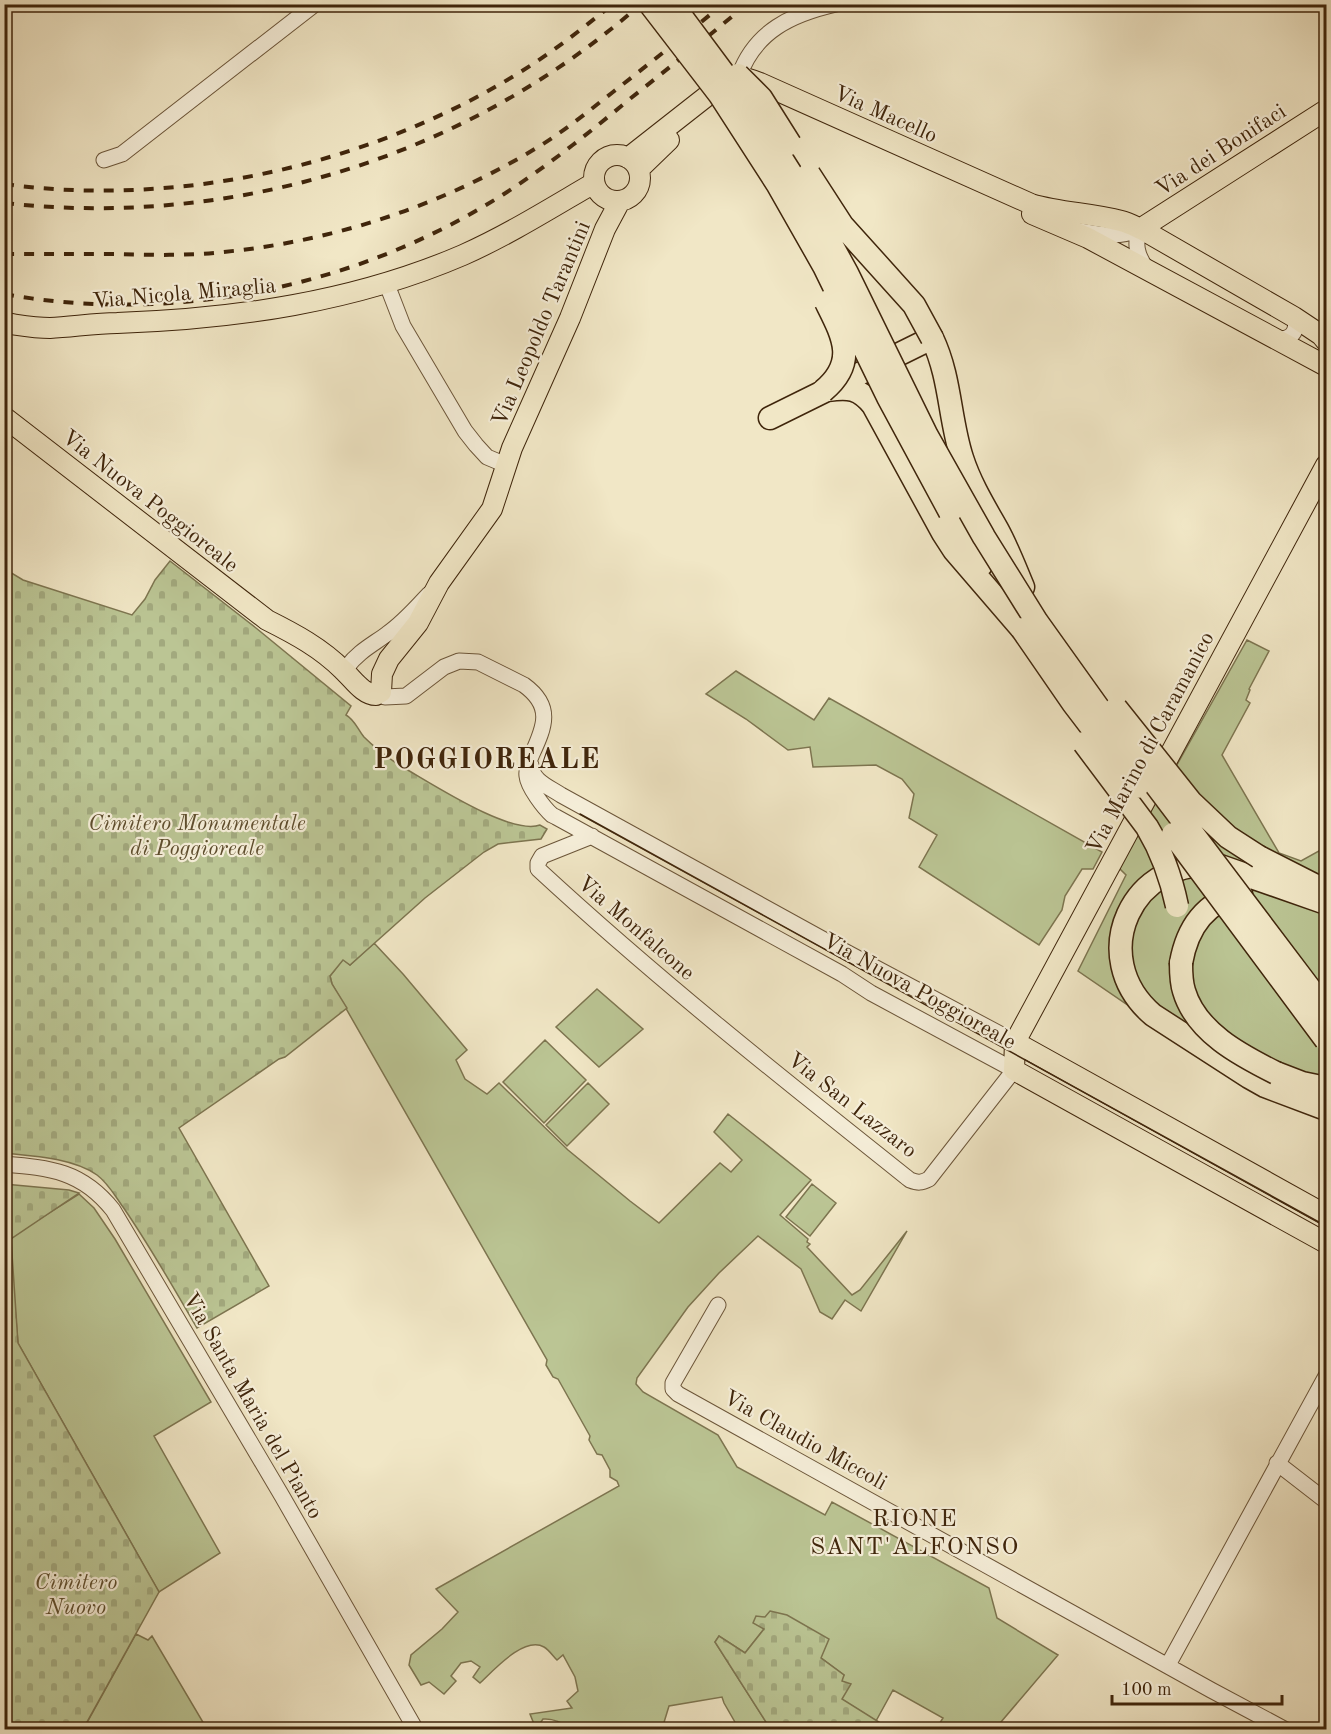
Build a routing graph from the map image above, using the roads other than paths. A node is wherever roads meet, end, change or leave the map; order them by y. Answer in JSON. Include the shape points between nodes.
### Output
{"nodes":[{"id":1,"x":315,"y":4,"type":"edge"},
{"id":2,"x":651,"y":4,"type":"edge"},
{"id":3,"x":672,"y":4,"type":"edge"},
{"id":4,"x":836,"y":4,"type":"edge"},
{"id":5,"x":700,"y":56,"type":"junction"},
{"id":6,"x":739,"y":76,"type":"junction"},
{"id":7,"x":725,"y":89,"type":"junction"},
{"id":8,"x":1326,"y":110,"type":"edge"},
{"id":9,"x":104,"y":160,"type":"dead end"},
{"id":10,"x":633,"y":163,"type":"junction"},
{"id":11,"x":594,"y":183,"type":"junction"},
{"id":12,"x":575,"y":194,"type":"junction"},
{"id":13,"x":620,"y":201,"type":"junction"},
{"id":14,"x":1030,"y":208,"type":"junction"},
{"id":15,"x":605,"y":229,"type":"junction"},
{"id":16,"x":1068,"y":229,"type":"junction"},
{"id":17,"x":1140,"y":229,"type":"junction"},
{"id":18,"x":1168,"y":245,"type":"junction"},
{"id":19,"x":1146,"y":268,"type":"junction"},
{"id":20,"x":386,"y":282,"type":"junction"},
{"id":21,"x":1293,"y":317,"type":"junction"},
{"id":22,"x":4,"y":323,"type":"edge"},
{"id":23,"x":932,"y":338,"type":"junction"},
{"id":24,"x":1326,"y":341,"type":"edge"},
{"id":25,"x":1282,"y":342,"type":"junction"},
{"id":26,"x":1326,"y":366,"type":"edge"},
{"id":27,"x":823,"y":391,"type":"junction"},
{"id":28,"x":4,"y":417,"type":"edge"},
{"id":29,"x":770,"y":418,"type":"dead end"},
{"id":30,"x":506,"y":465,"type":"junction"},
{"id":31,"x":1326,"y":465,"type":"edge"},
{"id":32,"x":439,"y":583,"type":"junction"},
{"id":33,"x":1030,"y":625,"type":"junction"},
{"id":34,"x":347,"y":667,"type":"dead end"},
{"id":35,"x":383,"y":691,"type":"junction"},
{"id":36,"x":533,"y":753,"type":"junction"},
{"id":37,"x":570,"y":800,"type":"junction"},
{"id":38,"x":560,"y":819,"type":"junction"},
{"id":39,"x":592,"y":836,"type":"junction"},
{"id":40,"x":1326,"y":892,"type":"edge"},
{"id":41,"x":1326,"y":903,"type":"edge"},
{"id":42,"x":1326,"y":912,"type":"edge"},
{"id":43,"x":1181,"y":963,"type":"junction"},
{"id":44,"x":1326,"y":1010,"type":"edge"},
{"id":45,"x":1326,"y":1040,"type":"edge"},
{"id":46,"x":1015,"y":1042,"type":"junction"},
{"id":47,"x":760,"y":1061,"type":"joint"},
{"id":48,"x":1014,"y":1070,"type":"junction"},
{"id":49,"x":1326,"y":1088,"type":"edge"},
{"id":50,"x":1326,"y":1109,"type":"edge"},
{"id":51,"x":4,"y":1164,"type":"edge"},
{"id":52,"x":1326,"y":1215,"type":"edge"},
{"id":53,"x":1326,"y":1243,"type":"edge"},
{"id":54,"x":718,"y":1305,"type":"dead end"},
{"id":55,"x":1326,"y":1376,"type":"edge"},
{"id":56,"x":1277,"y":1464,"type":"junction"},
{"id":57,"x":1326,"y":1501,"type":"edge"},
{"id":58,"x":1168,"y":1665,"type":"junction"},
{"id":59,"x":416,"y":1730,"type":"edge"},
{"id":60,"x":1286,"y":1730,"type":"edge"}],
"edges":[{"from":1,"to":9,"type":"street","via":[[122,154]]},
{"from":2,"to":5,"type":"highway","bridge":true},
{"from":3,"to":5,"type":"highway","bridge":true},
{"from":4,"to":6,"type":"street","via":[[798,16],[765,36],[745,61]]},
{"from":5,"to":7,"type":"street"},
{"from":5,"to":23,"type":"highway","bridge":true,"via":[[761,98],[842,225],[914,305]]},
{"from":5,"to":27,"type":"highway","bridge":true,"via":[[734,142],[803,259],[841,335],[844,364]]},
{"from":5,"to":33,"type":"highway","bridge":true,"via":[[720,95],[801,223],[888,397],[972,550]]},
{"from":6,"to":7,"type":"main road","via":[[731,79]]},
{"from":6,"to":14,"type":"main road","name":"Via Macello"},
{"from":7,"to":10,"type":"main road"},
{"from":7,"to":14,"type":"main road","name":"Via Macello","via":[[758,90]]},
{"from":8,"to":17,"type":"main road","name":"Via dei Bonifaci"},
{"from":10,"to":11,"type":"main road","via":[[621,155],[606,157],[596,168]]},
{"from":10,"to":13,"type":"main road","name":"Via Leopoldo Tarantini","via":[[640,176],[637,191]]},
{"from":11,"to":12,"type":"main road","name":"Via Nicola Miraglia"},
{"from":11,"to":13,"type":"main road","name":"Via Leopoldo Tarantini","via":[[602,196]]},
{"from":12,"to":15,"type":"main road","via":[[590,198],[602,211]]},
{"from":12,"to":20,"type":"main road","name":"Via Nicola Miraglia","via":[[465,254]]},
{"from":13,"to":15,"type":"main road","name":"Via Leopoldo Tarantini"},
{"from":14,"to":16,"type":"main road"},
{"from":14,"to":17,"type":"main road","via":[[1117,220]]},
{"from":15,"to":30,"type":"main road","name":"Via Leopoldo Tarantini"},
{"from":16,"to":17,"type":"street","via":[[1118,236]]},
{"from":16,"to":19,"type":"main road"},
{"from":17,"to":18,"type":"main road"},
{"from":17,"to":19,"type":"street","via":[[1137,248]]},
{"from":18,"to":19,"type":"street","via":[[1148,251]]},
{"from":18,"to":21,"type":"main road"},
{"from":19,"to":25,"type":"main road"},
{"from":20,"to":22,"type":"main road","name":"Via Nicola Miraglia","via":[[299,304],[223,316],[48,328]]},
{"from":20,"to":30,"type":"street","via":[[403,326],[465,431],[487,458]]},
{"from":21,"to":24,"type":"main road"},
{"from":21,"to":25,"type":"street","via":[[1296,329]]},
{"from":23,"to":27,"type":"highway","bridge":true},
{"from":23,"to":33,"type":"highway","bridge":true,"via":[[944,368],[962,459],[1006,548]]},
{"from":24,"to":25,"type":"main road","via":[[1310,348]]},
{"from":25,"to":26,"type":"main road"},
{"from":27,"to":29,"type":"highway"},
{"from":27,"to":33,"type":"highway","via":[[852,389],[866,397],[954,550]]},
{"from":28,"to":35,"type":"main road","name":"Via Nuova Poggioreale","via":[[267,620],[308,641],[367,693],[373,696],[382,688]]},
{"from":30,"to":32,"type":"main road","name":"Via Leopoldo Tarantini","via":[[492,508]]},
{"from":31,"to":46,"type":"main road","name":"Via Marino di Caramanico"},
{"from":32,"to":34,"type":"street","via":[[404,620]]},
{"from":32,"to":35,"type":"main road","name":"Via Leopoldo Tarantini","via":[[418,623],[388,659]]},
{"from":33,"to":40,"type":"highway","bridge":true,"via":[[1109,699],[1191,802],[1228,837]]},
{"from":33,"to":43,"type":"highway","bridge":true,"via":[[1054,700],[1147,827],[1162,854],[1180,922]]},
{"from":33,"to":44,"type":"highway","bridge":true},
{"from":33,"to":45,"type":"highway","bridge":true,"via":[[1073,703]]},
{"from":35,"to":36,"type":"street","name":"Via Nuova Poggioreale","via":[[406,696],[452,663],[478,662],[524,685],[541,703],[544,725]]},
{"from":36,"to":37,"type":"street","name":"Via Nuova Poggioreale","via":[[531,766],[536,778]]},
{"from":36,"to":38,"type":"street","name":"Via Nuova Poggioreale","via":[[527,770],[528,783],[546,809]]},
{"from":37,"to":38,"type":"street","via":[[556,802]]},
{"from":37,"to":46,"type":"street","name":"Via Nuova Poggioreale"},
{"from":38,"to":39,"type":"street","name":"Via Nuova Poggioreale"},
{"from":39,"to":47,"type":"street","name":"Via Monfalcone","via":[[542,856],[538,869]]},
{"from":39,"to":48,"type":"street","name":"Via Nuova Poggioreale"},
{"from":41,"to":50,"type":"highway","via":[[1220,866],[1187,866],[1160,877],[1146,889],[1130,910],[1120,943],[1124,974],[1131,991],[1153,1015],[1249,1077]]},
{"from":42,"to":43,"type":"highway","bridge":true,"via":[[1274,894],[1235,896],[1217,903],[1202,916],[1187,937]]},
{"from":43,"to":49,"type":"highway","bridge":true,"via":[[1187,999],[1196,1017],[1212,1033],[1276,1072]]},
{"from":46,"to":48,"type":"main road"},
{"from":46,"to":52,"type":"main road","name":"Via Nuova Poggioreale"},
{"from":47,"to":48,"type":"street","name":"Via San Lazzaro","via":[[916,1183],[929,1179]]},
{"from":48,"to":53,"type":"main road","name":"Via Nuova Poggioreale"},
{"from":51,"to":59,"type":"street","name":"Via Santa Maria del Pianto","via":[[41,1168],[78,1179],[102,1196],[113,1210]]},
{"from":54,"to":58,"type":"street","name":"Via Claudio Miccoli","via":[[673,1383],[678,1394]]},
{"from":55,"to":56,"type":"street"},
{"from":56,"to":57,"type":"street"},
{"from":56,"to":58,"type":"street"},
{"from":58,"to":60,"type":"street","name":"Via Claudio Miccoli"}]}
